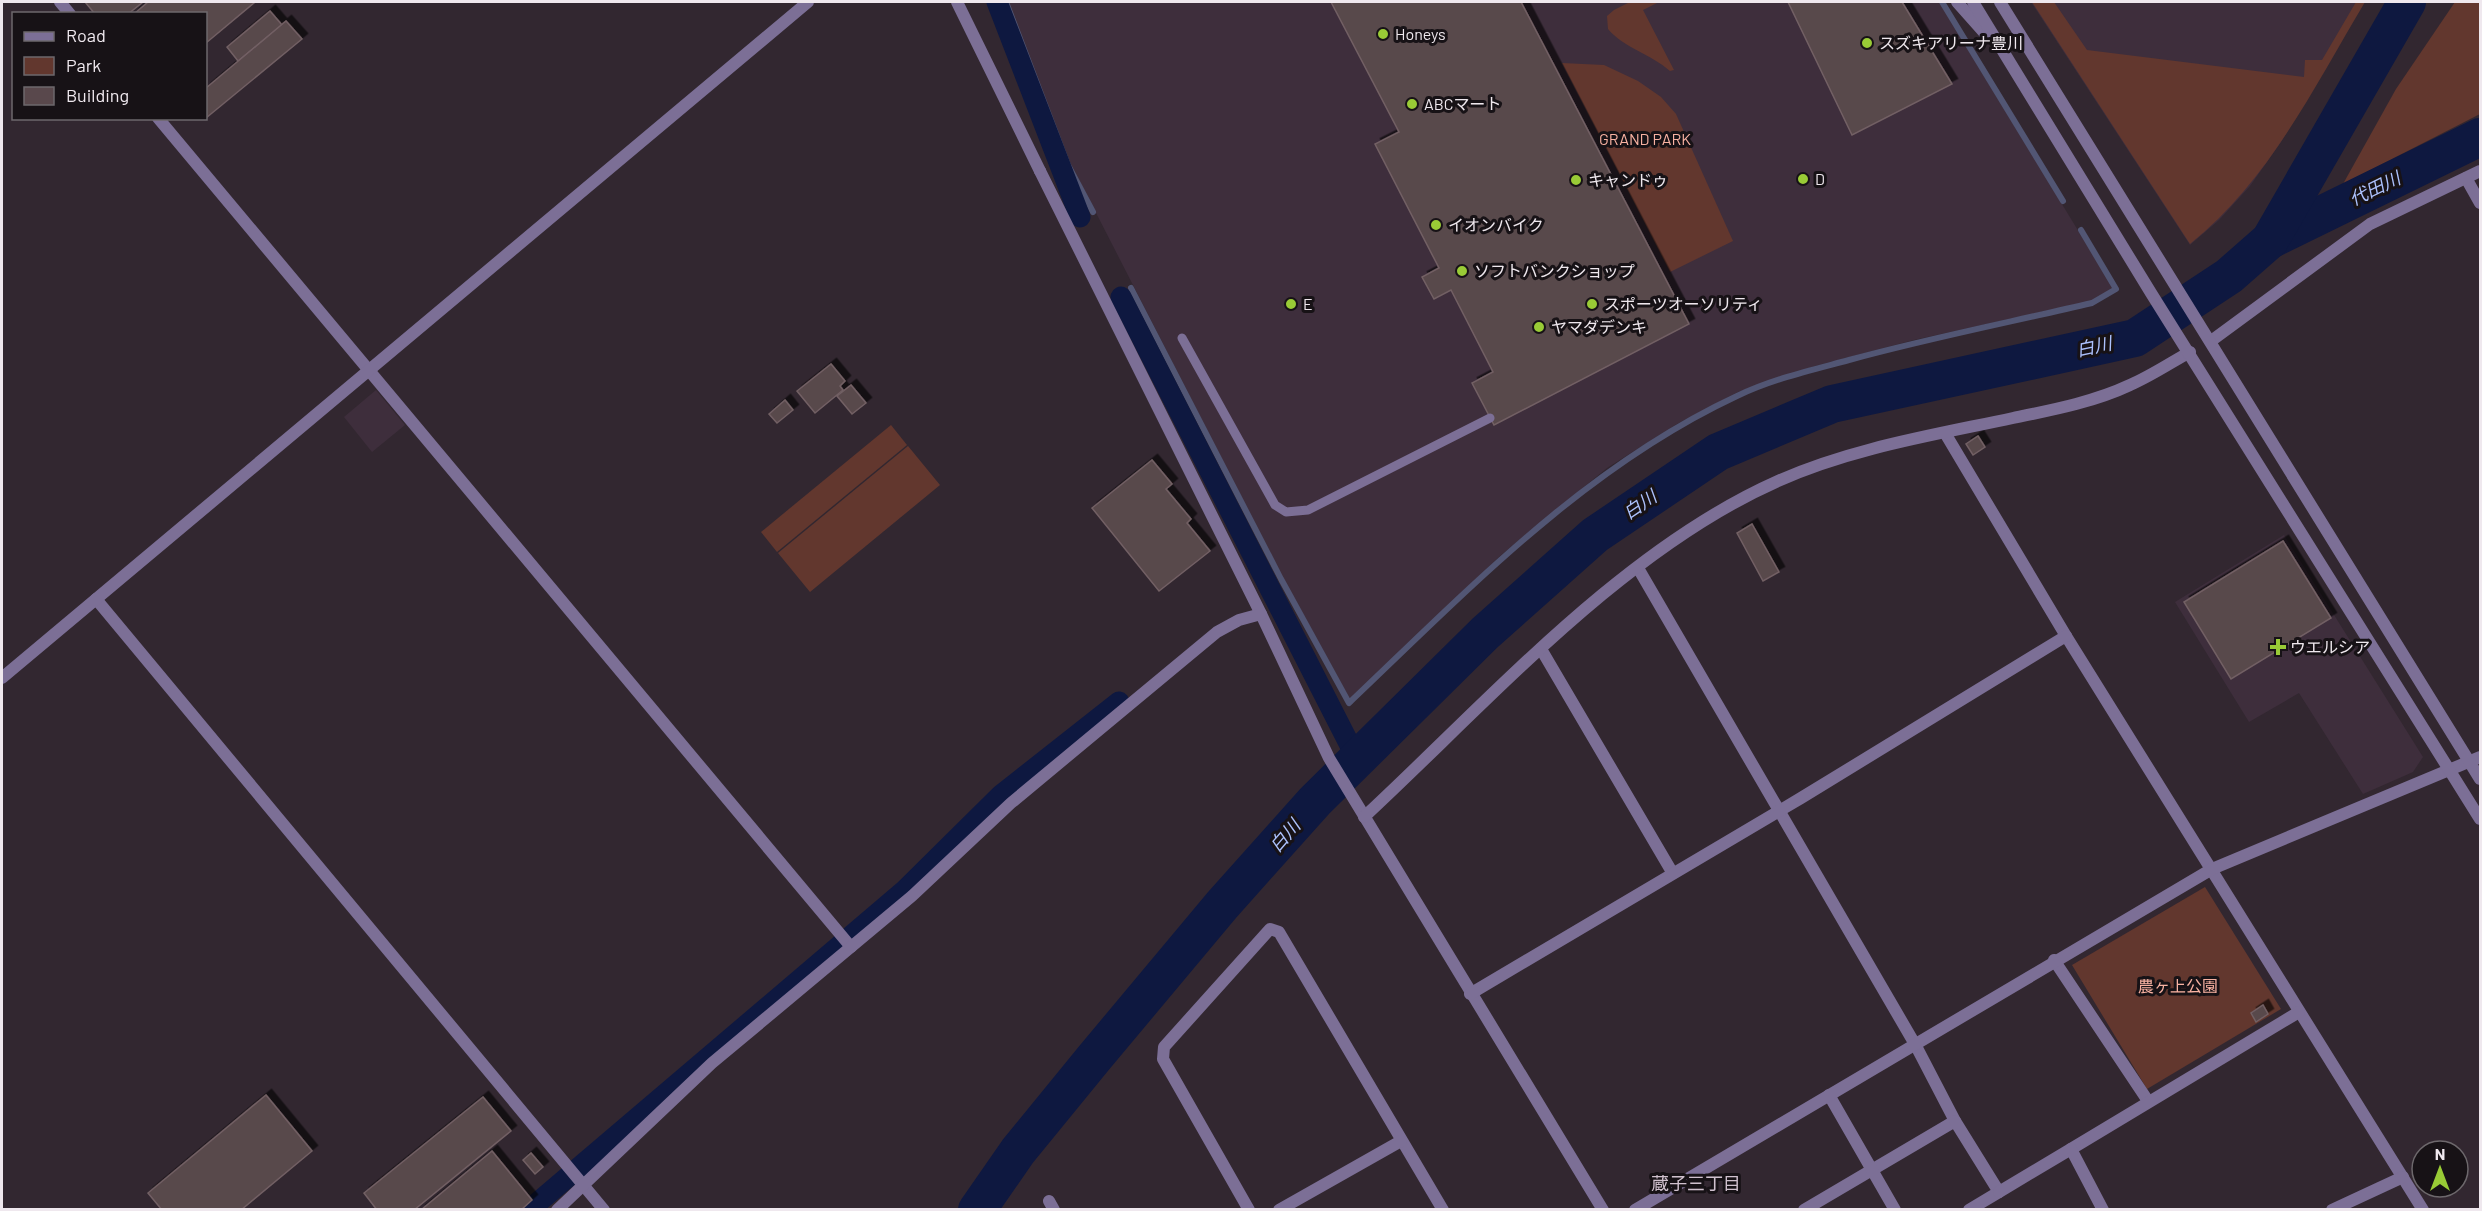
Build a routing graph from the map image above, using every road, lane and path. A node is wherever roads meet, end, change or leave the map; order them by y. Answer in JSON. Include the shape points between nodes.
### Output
{"nodes":[{"id":1,"x":808,"y":2,"type":"edge"},
{"id":2,"x":957,"y":2,"type":"edge"},
{"id":3,"x":1957,"y":2,"type":"edge"},
{"id":4,"x":1973,"y":2,"type":"edge"},
{"id":5,"x":2000,"y":2,"type":"edge"},
{"id":6,"x":2011,"y":64,"type":"junction"},
{"id":7,"x":160,"y":120,"type":"edge"},
{"id":8,"x":2481,"y":171,"type":"edge"},
{"id":9,"x":2466,"y":178,"type":"junction"},
{"id":10,"x":2481,"y":203,"type":"edge"},
{"id":11,"x":1182,"y":338,"type":"dead end"},
{"id":12,"x":2211,"y":341,"type":"junction"},
{"id":13,"x":2190,"y":352,"type":"junction"},
{"id":14,"x":370,"y":370,"type":"junction"},
{"id":15,"x":1490,"y":418,"type":"dead end"},
{"id":16,"x":1945,"y":433,"type":"junction"},
{"id":17,"x":1638,"y":568,"type":"junction"},
{"id":18,"x":96,"y":599,"type":"junction"},
{"id":19,"x":1261,"y":614,"type":"junction"},
{"id":20,"x":2066,"y":636,"type":"junction"},
{"id":21,"x":1541,"y":649,"type":"junction"},
{"id":22,"x":2,"y":678,"type":"edge"},
{"id":23,"x":2475,"y":760,"type":"edge"},
{"id":24,"x":2450,"y":771,"type":"junction"},
{"id":25,"x":2481,"y":779,"type":"edge"},
{"id":26,"x":1778,"y":810,"type":"junction"},
{"id":27,"x":1364,"y":817,"type":"junction"},
{"id":28,"x":2481,"y":819,"type":"edge"},
{"id":29,"x":2212,"y":869,"type":"junction"},
{"id":30,"x":1672,"y":872,"type":"junction"},
{"id":31,"x":846,"y":941,"type":"junction"},
{"id":32,"x":2054,"y":960,"type":"junction"},
{"id":33,"x":1470,"y":994,"type":"junction"},
{"id":34,"x":2299,"y":1012,"type":"junction"},
{"id":35,"x":1916,"y":1046,"type":"junction"},
{"id":36,"x":1829,"y":1095,"type":"junction"},
{"id":37,"x":2148,"y":1101,"type":"junction"},
{"id":38,"x":1954,"y":1121,"type":"junction"},
{"id":39,"x":1401,"y":1141,"type":"junction"},
{"id":40,"x":2071,"y":1149,"type":"junction"},
{"id":41,"x":1872,"y":1169,"type":"junction"},
{"id":42,"x":576,"y":1176,"type":"junction"},
{"id":43,"x":2403,"y":1177,"type":"junction"},
{"id":44,"x":1999,"y":1192,"type":"junction"},
{"id":45,"x":557,"y":1209,"type":"edge"},
{"id":46,"x":604,"y":1209,"type":"edge"},
{"id":47,"x":1249,"y":1209,"type":"edge"},
{"id":48,"x":1279,"y":1209,"type":"edge"},
{"id":49,"x":1443,"y":1209,"type":"edge"},
{"id":50,"x":1603,"y":1209,"type":"edge"},
{"id":51,"x":1635,"y":1209,"type":"edge"},
{"id":52,"x":1804,"y":1209,"type":"edge"},
{"id":53,"x":1895,"y":1209,"type":"edge"},
{"id":54,"x":1969,"y":1209,"type":"edge"},
{"id":55,"x":2103,"y":1209,"type":"edge"},
{"id":56,"x":2332,"y":1209,"type":"edge"},
{"id":57,"x":2423,"y":1209,"type":"edge"}],
"edges":[{"from":1,"to":14,"type":"street"},
{"from":2,"to":19,"type":"street"},
{"from":3,"to":6,"type":"street"},
{"from":4,"to":6,"type":"street"},
{"from":5,"to":12,"type":"street"},
{"from":6,"to":13,"type":"street"},
{"from":7,"to":14,"type":"street"},
{"from":8,"to":9,"type":"street"},
{"from":9,"to":10,"type":"street"},
{"from":9,"to":12,"type":"street","via":[[2370,224]]},
{"from":11,"to":15,"type":"lane","via":[[1275,505],[1286,512],[1308,510]]},
{"from":12,"to":23,"type":"street"},
{"from":13,"to":16,"type":"street","via":[[2130,386],[2069,406]]},
{"from":13,"to":24,"type":"street"},
{"from":14,"to":18,"type":"street"},
{"from":14,"to":31,"type":"street"},
{"from":16,"to":17,"type":"street","via":[[1859,452],[1779,481],[1706,518]]},
{"from":16,"to":20,"type":"street"},
{"from":17,"to":21,"type":"street"},
{"from":17,"to":26,"type":"street"},
{"from":18,"to":22,"type":"street"},
{"from":18,"to":42,"type":"street"},
{"from":19,"to":27,"type":"street","via":[[1329,758]]},
{"from":19,"to":31,"type":"street","via":[[1218,632],[1011,803],[912,896]]},
{"from":20,"to":26,"type":"street"},
{"from":20,"to":29,"type":"street"},
{"from":21,"to":27,"type":"street"},
{"from":21,"to":30,"type":"street"},
{"from":23,"to":24,"type":"street"},
{"from":23,"to":25,"type":"street"},
{"from":24,"to":28,"type":"street"},
{"from":24,"to":29,"type":"street"},
{"from":26,"to":30,"type":"street"},
{"from":26,"to":35,"type":"street"},
{"from":27,"to":33,"type":"street"},
{"from":29,"to":32,"type":"street"},
{"from":29,"to":34,"type":"street"},
{"from":30,"to":33,"type":"street"},
{"from":31,"to":42,"type":"street","via":[[712,1063]]},
{"from":32,"to":35,"type":"street"},
{"from":32,"to":37,"type":"street"},
{"from":33,"to":50,"type":"street"},
{"from":34,"to":37,"type":"street"},
{"from":34,"to":43,"type":"street"},
{"from":35,"to":36,"type":"street"},
{"from":35,"to":38,"type":"street"},
{"from":36,"to":41,"type":"street"},
{"from":36,"to":51,"type":"street"},
{"from":37,"to":40,"type":"street"},
{"from":38,"to":41,"type":"street"},
{"from":38,"to":44,"type":"street"},
{"from":39,"to":47,"type":"street","via":[[1279,932],[1270,929],[1164,1047],[1163,1059]]},
{"from":39,"to":48,"type":"street"},
{"from":39,"to":49,"type":"street"},
{"from":40,"to":44,"type":"street"},
{"from":40,"to":55,"type":"street"},
{"from":41,"to":52,"type":"street"},
{"from":41,"to":53,"type":"street"},
{"from":42,"to":45,"type":"street"},
{"from":42,"to":46,"type":"street"},
{"from":43,"to":56,"type":"street"},
{"from":43,"to":57,"type":"street"},
{"from":44,"to":54,"type":"street"}]}
